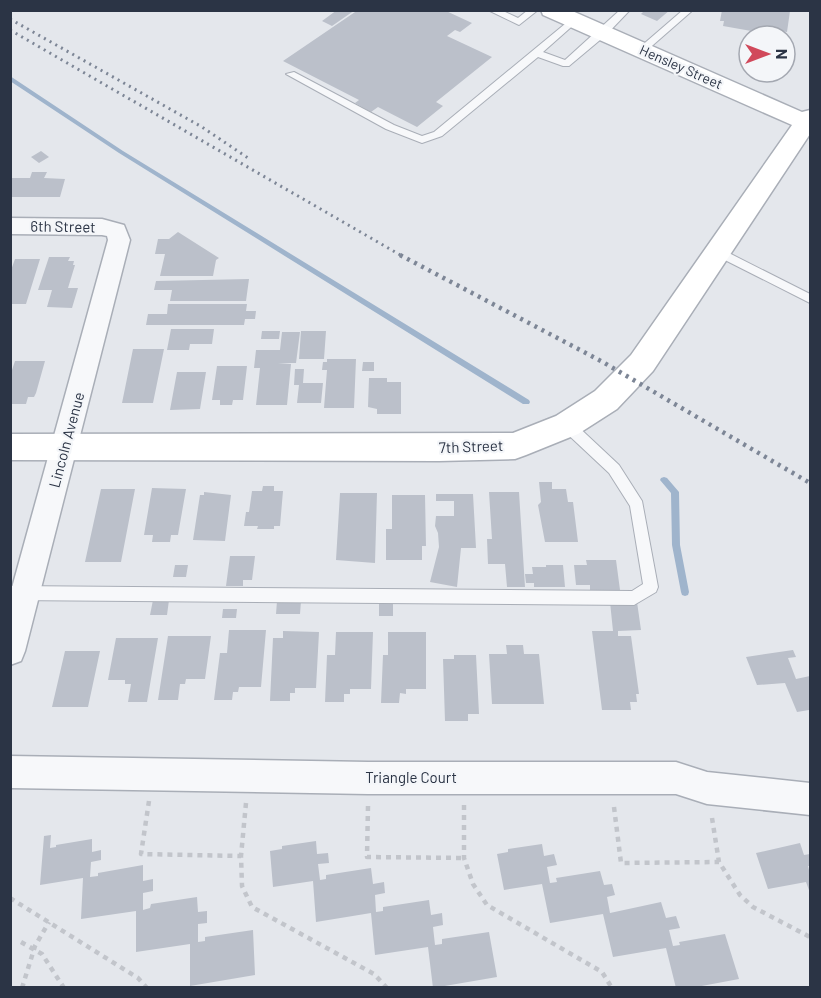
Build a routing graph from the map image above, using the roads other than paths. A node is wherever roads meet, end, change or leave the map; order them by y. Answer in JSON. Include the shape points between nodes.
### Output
{"nodes":[{"id":1,"x":492,"y":10,"type":"edge"},
{"id":2,"x":534,"y":10,"type":"edge"},
{"id":3,"x":551,"y":10,"type":"edge"},
{"id":4,"x":626,"y":10,"type":"edge"},
{"id":5,"x":689,"y":10,"type":"edge"},
{"id":6,"x":574,"y":21,"type":"junction"},
{"id":7,"x":603,"y":33,"type":"junction"},
{"id":8,"x":642,"y":50,"type":"junction"},
{"id":9,"x":537,"y":53,"type":"junction"},
{"id":10,"x":291,"y":74,"type":"dead end"},
{"id":11,"x":809,"y":121,"type":"edge"},
{"id":12,"x":10,"y":226,"type":"edge"},
{"id":13,"x":116,"y":230,"type":"joint"},
{"id":14,"x":718,"y":252,"type":"junction"},
{"id":15,"x":810,"y":299,"type":"edge"},
{"id":16,"x":567,"y":425,"type":"junction"},
{"id":17,"x":10,"y":447,"type":"edge"},
{"id":18,"x":65,"y":448,"type":"junction"},
{"id":19,"x":18,"y":593,"type":"edge"},
{"id":20,"x":10,"y":651,"type":"edge"},
{"id":21,"x":10,"y":772,"type":"edge"},
{"id":22,"x":810,"y":799,"type":"edge"}],
"edges":[{"from":1,"to":2,"type":"lane","via":[[519,22]]},
{"from":3,"to":6,"type":"street","name":"Hensley Street"},
{"from":4,"to":7,"type":"lane"},
{"from":5,"to":8,"type":"lane"},
{"from":6,"to":7,"type":"street","name":"Hensley Street"},
{"from":6,"to":9,"type":"lane"},
{"from":7,"to":8,"type":"street","name":"Hensley Street"},
{"from":7,"to":9,"type":"lane","via":[[566,64]]},
{"from":8,"to":11,"type":"street","name":"Hensley Street"},
{"from":9,"to":10,"type":"lane","via":[[438,134],[422,140]]},
{"from":11,"to":14,"type":"street","name":"7th Street"},
{"from":12,"to":13,"type":"street","name":"6th Street"},
{"from":13,"to":18,"type":"street","name":"Lincoln Avenue","via":[[119,240]]},
{"from":14,"to":15,"type":"lane"},
{"from":14,"to":16,"type":"street","name":"7th Street","via":[[642,363],[606,400]]},
{"from":16,"to":18,"type":"street","name":"7th Street","via":[[515,446]]},
{"from":16,"to":19,"type":"lane","via":[[614,469],[637,505],[651,587],[634,597]]},
{"from":17,"to":18,"type":"street","name":"7th Street"},
{"from":18,"to":19,"type":"street","name":"Lincoln Avenue"},
{"from":19,"to":20,"type":"street","name":"Lincoln Avenue"},
{"from":21,"to":22,"type":"street","name":"Triangle Court","via":[[676,778],[707,788]]}]}
